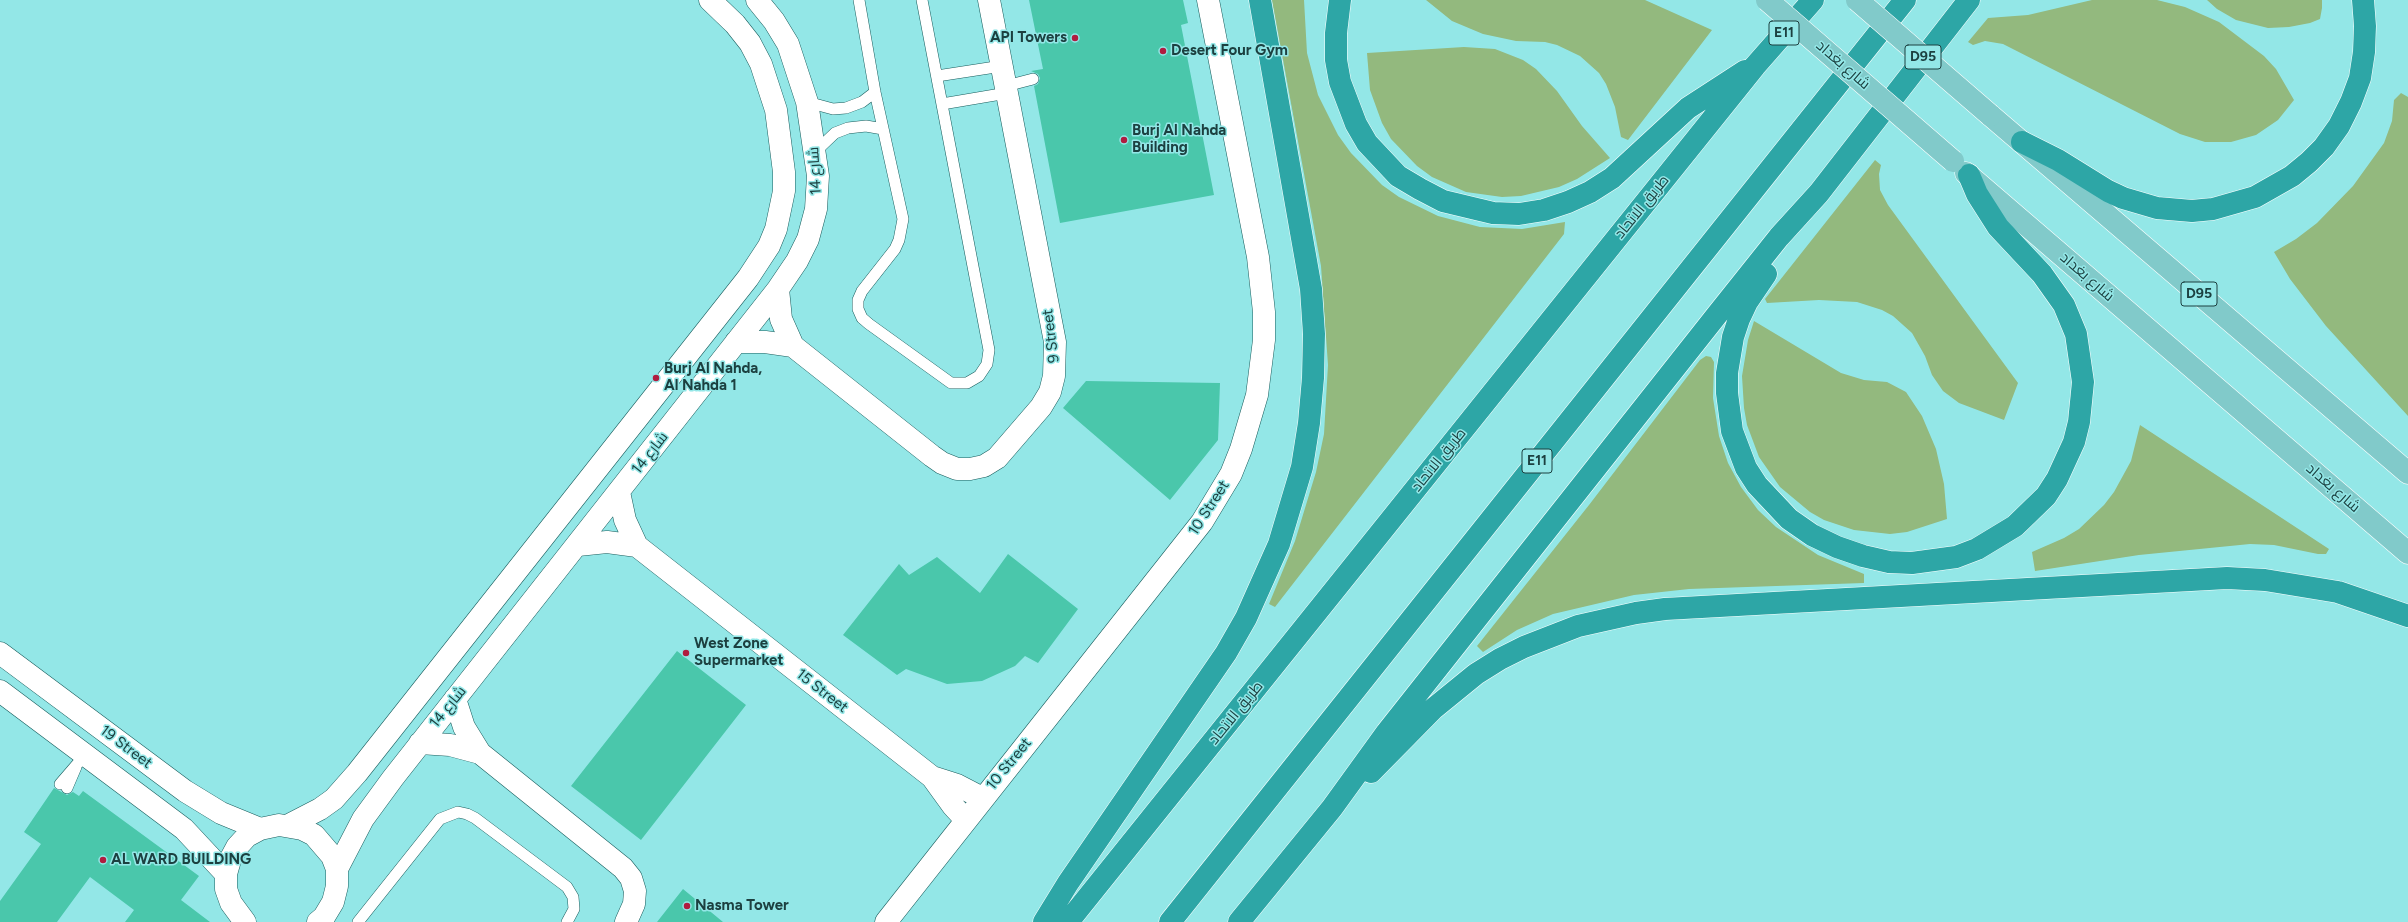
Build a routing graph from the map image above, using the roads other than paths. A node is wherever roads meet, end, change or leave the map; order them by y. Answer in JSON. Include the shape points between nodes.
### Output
{"nodes":[{"id":1,"x":710,"y":0,"type":"edge"},
{"id":2,"x":757,"y":0,"type":"edge"},
{"id":3,"x":859,"y":0,"type":"edge"},
{"id":4,"x":922,"y":0,"type":"edge"},
{"id":5,"x":989,"y":0,"type":"edge"},
{"id":6,"x":1208,"y":0,"type":"edge"},
{"id":7,"x":1260,"y":0,"type":"edge"},
{"id":8,"x":1340,"y":0,"type":"edge"},
{"id":9,"x":1767,"y":0,"type":"edge"},
{"id":10,"x":1813,"y":0,"type":"edge"},
{"id":11,"x":1857,"y":0,"type":"edge"},
{"id":12,"x":1905,"y":0,"type":"edge"},
{"id":13,"x":1969,"y":0,"type":"edge"},
{"id":14,"x":2363,"y":0,"type":"edge"},
{"id":15,"x":1755,"y":66,"type":"junction"},
{"id":16,"x":937,"y":76,"type":"junction"},
{"id":17,"x":1009,"y":82,"type":"junction"},
{"id":18,"x":1033,"y":82,"type":"dead end"},
{"id":19,"x":875,"y":92,"type":"junction"},
{"id":20,"x":807,"y":102,"type":"junction"},
{"id":21,"x":942,"y":104,"type":"junction"},
{"id":22,"x":883,"y":129,"type":"junction"},
{"id":23,"x":2022,"y":142,"type":"junction"},
{"id":24,"x":816,"y":151,"type":"junction"},
{"id":25,"x":1969,"y":175,"type":"junction"},
{"id":26,"x":1819,"y":193,"type":"junction"},
{"id":27,"x":778,"y":289,"type":"junction"},
{"id":28,"x":736,"y":342,"type":"junction"},
{"id":29,"x":793,"y":346,"type":"junction"},
{"id":30,"x":2408,"y":473,"type":"edge"},
{"id":31,"x":619,"y":492,"type":"junction"},
{"id":32,"x":578,"y":545,"type":"junction"},
{"id":33,"x":636,"y":546,"type":"junction"},
{"id":34,"x":2408,"y":553,"type":"edge"},
{"id":35,"x":2408,"y":616,"type":"edge"},
{"id":36,"x":0,"y":653,"type":"edge"},
{"id":37,"x":0,"y":691,"type":"edge"},
{"id":38,"x":455,"y":699,"type":"junction"},
{"id":39,"x":420,"y":744,"type":"junction"},
{"id":40,"x":480,"y":753,"type":"junction"},
{"id":41,"x":81,"y":761,"type":"junction"},
{"id":42,"x":932,"y":776,"type":"junction"},
{"id":43,"x":63,"y":786,"type":"dead end"},
{"id":44,"x":982,"y":798,"type":"junction"},
{"id":45,"x":1332,"y":808,"type":"junction"},
{"id":46,"x":965,"y":819,"type":"junction"},
{"id":47,"x":289,"y":825,"type":"junction"},
{"id":48,"x":260,"y":829,"type":"junction"},
{"id":49,"x":336,"y":869,"type":"junction"},
{"id":50,"x":226,"y":874,"type":"junction"},
{"id":51,"x":228,"y":912,"type":"edge"},
{"id":52,"x":628,"y":919,"type":"edge"},
{"id":53,"x":245,"y":922,"type":"edge"},
{"id":54,"x":318,"y":922,"type":"edge"},
{"id":55,"x":358,"y":922,"type":"edge"},
{"id":56,"x":567,"y":922,"type":"edge"},
{"id":57,"x":886,"y":922,"type":"edge"},
{"id":58,"x":1044,"y":922,"type":"edge"},
{"id":59,"x":1068,"y":922,"type":"edge"},
{"id":60,"x":1170,"y":922,"type":"edge"},
{"id":61,"x":1239,"y":922,"type":"edge"}],
"edges":[{"from":1,"to":47,"type":"street","name":"شارع 14","via":[[750,43],[761,64],[776,110],[784,191],[776,229],[769,246],[748,278],[357,774],[334,799]]},
{"from":2,"to":20,"type":"street","name":"شارع 14","via":[[788,44]]},
{"from":3,"to":19,"type":"lane"},
{"from":4,"to":16,"type":"lane"},
{"from":5,"to":17,"type":"street","name":"9 Street"},
{"from":6,"to":44,"type":"street","name":"10 Street","via":[[1262,285],[1264,340],[1257,395],[1250,422],[1231,474],[1202,522]]},
{"from":7,"to":58,"type":"highway","via":[[1310,289],[1314,334],[1313,378],[1302,467],[1279,544],[1246,618],[1223,658],[1068,883]]},
{"from":8,"to":15,"type":"highway","via":[[1336,60],[1340,82],[1346,104],[1367,143],[1398,176],[1420,189],[1443,201],[1494,213],[1519,214],[1544,210],[1590,192],[1612,178],[1688,108],[1732,78]]},
{"from":9,"to":25,"type":"main road","name":"شارع بغداد","bridge":true},
{"from":10,"to":15,"type":"highway","name":"طريق الاتحاد","number":"E11"},
{"from":11,"to":23,"type":"main road","number":"D95","bridge":true},
{"from":12,"to":60,"type":"highway","number":"E11"},
{"from":13,"to":26,"type":"highway"},
{"from":14,"to":23,"type":"highway","via":[[2366,26],[2363,59],[2353,96],[2339,126],[2309,162],[2292,176],[2255,197],[2234,204],[2192,211],[2146,205],[2108,191],[2058,160]]},
{"from":15,"to":59,"type":"highway","name":"طريق الاتحاد","number":"E11"},
{"from":16,"to":17,"type":"lane"},
{"from":16,"to":21,"type":"lane"},
{"from":17,"to":18,"type":"lane"},
{"from":17,"to":21,"type":"lane"},
{"from":17,"to":29,"type":"street","name":"9 Street","via":[[1055,342],[1054,376],[1050,392],[1036,413],[997,458],[984,466],[970,469],[950,467],[932,456]]},
{"from":19,"to":20,"type":"lane","via":[[862,102],[846,108],[826,108]]},
{"from":19,"to":22,"type":"lane"},
{"from":20,"to":24,"type":"street","name":"شارع 14"},
{"from":21,"to":22,"type":"lane","via":[[989,350],[987,364],[979,376],[967,383],[951,383],[862,318],[858,309],[862,291],[895,249],[902,230],[902,209]]},
{"from":22,"to":24,"type":"lane","via":[[866,126],[848,128],[824,141]]},
{"from":23,"to":30,"type":"main road","number":"D95"},
{"from":24,"to":27,"type":"street","name":"شارع 14","via":[[816,208],[808,239]]},
{"from":25,"to":26,"type":"highway","via":[[1980,200],[1998,227],[2042,274],[2064,305],[2075,329],[2080,350],[2082,402],[2074,442],[2067,461],[2046,496],[2015,526],[1984,546],[1956,557],[1934,561],[1889,562],[1837,547],[1812,535],[1789,519],[1756,485],[1746,468],[1732,431],[1727,373],[1739,319],[1757,286],[1808,214]]},
{"from":25,"to":34,"type":"main road","name":"شارع بغداد"},
{"from":26,"to":45,"type":"highway","via":[[1779,236],[1706,328],[1387,732]]},
{"from":27,"to":28,"type":"street","name":"شارع 14"},
{"from":27,"to":29,"type":"street","via":[[781,318]]},
{"from":28,"to":29,"type":"street","via":[[765,342]]},
{"from":28,"to":31,"type":"street","name":"شارع 14"},
{"from":31,"to":32,"type":"street","name":"شارع 14"},
{"from":31,"to":33,"type":"street","via":[[625,520]]},
{"from":32,"to":33,"type":"street","via":[[607,542]]},
{"from":32,"to":38,"type":"street","name":"شارع 14"},
{"from":33,"to":42,"type":"street","name":"15 Street"},
{"from":35,"to":45,"type":"highway","via":[[2338,592],[2294,583],[2227,578],[1681,608],[1636,613],[1578,626],[1550,636],[1506,656],[1476,674],[1433,709]]},
{"from":36,"to":48,"type":"street","name":"19 Street","via":[[186,791],[221,813]]},
{"from":37,"to":41,"type":"street","name":"19 Street"},
{"from":38,"to":39,"type":"street","name":"شارع 14"},
{"from":38,"to":40,"type":"street","via":[[464,727]]},
{"from":39,"to":40,"type":"street","via":[[450,745]]},
{"from":39,"to":49,"type":"street","name":"شارع 14","via":[[363,819]]},
{"from":40,"to":52,"type":"street","via":[[623,868],[631,878],[635,891],[634,904]]},
{"from":41,"to":43,"type":"lane","via":[[74,777]]},
{"from":41,"to":50,"type":"street","name":"19 Street","via":[[184,829]]},
{"from":42,"to":44,"type":"street"},
{"from":42,"to":46,"type":"street"},
{"from":44,"to":46,"type":"street","name":"10 Street"},
{"from":45,"to":61,"type":"highway"},
{"from":46,"to":57,"type":"street","name":"10 Street"},
{"from":47,"to":48,"type":"street"},
{"from":47,"to":49,"type":"street","via":[[302,828],[324,844]]},
{"from":48,"to":50,"type":"street","via":[[247,836],[237,847]]},
{"from":49,"to":54,"type":"street","via":[[337,886],[333,902]]},
{"from":50,"to":51,"type":"street"},
{"from":51,"to":53,"type":"street"},
{"from":55,"to":56,"type":"lane","via":[[440,819],[458,812],[475,818],[566,887],[573,897],[574,910]]}]}
